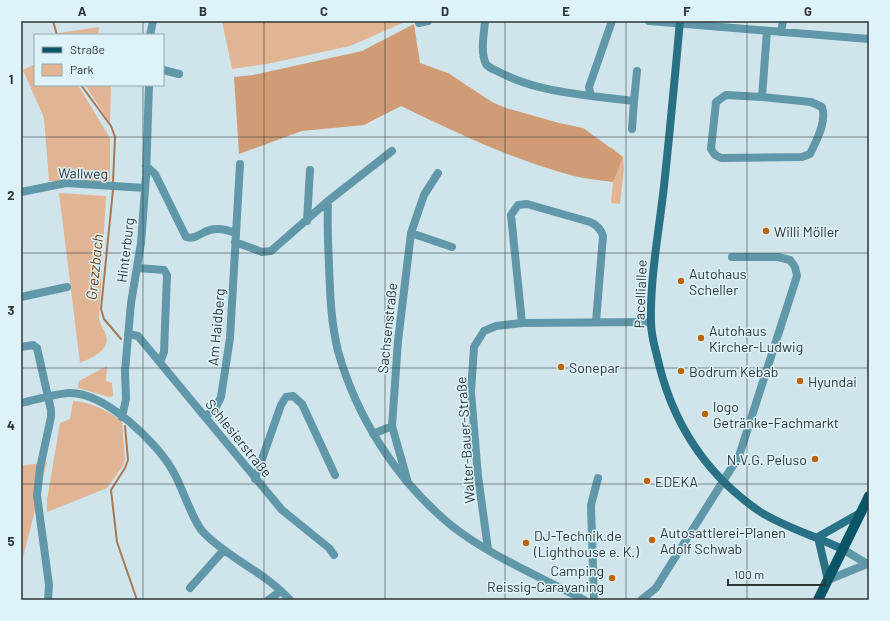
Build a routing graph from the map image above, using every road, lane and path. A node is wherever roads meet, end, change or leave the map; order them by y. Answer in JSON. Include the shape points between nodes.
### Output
{"nodes":[{"id":1,"x":153,"y":21,"type":"edge"},
{"id":2,"x":485,"y":21,"type":"edge"},
{"id":3,"x":612,"y":21,"type":"edge"},
{"id":4,"x":649,"y":21,"type":"edge"},
{"id":5,"x":783,"y":21,"type":"edge"},
{"id":6,"x":679,"y":23,"type":"edge"},
{"id":7,"x":767,"y":31,"type":"junction"},
{"id":8,"x":781,"y":32,"type":"junction"},
{"id":9,"x":150,"y":34,"type":"edge"},
{"id":10,"x":869,"y":40,"type":"edge"},
{"id":11,"x":164,"y":70,"type":"edge"},
{"id":12,"x":637,"y":71,"type":"dead end"},
{"id":13,"x":179,"y":74,"type":"dead end"},
{"id":14,"x":149,"y":86,"type":"edge"},
{"id":15,"x":591,"y":96,"type":"junction"},
{"id":16,"x":762,"y":97,"type":"junction"},
{"id":17,"x":634,"y":101,"type":"junction"},
{"id":18,"x":632,"y":129,"type":"dead end"},
{"id":19,"x":392,"y":151,"type":"dead end"},
{"id":20,"x":240,"y":164,"type":"dead end"},
{"id":21,"x":146,"y":166,"type":"junction"},
{"id":22,"x":310,"y":170,"type":"dead end"},
{"id":23,"x":438,"y":173,"type":"dead end"},
{"id":24,"x":145,"y":188,"type":"junction"},
{"id":25,"x":21,"y":192,"type":"edge"},
{"id":26,"x":328,"y":201,"type":"junction"},
{"id":27,"x":313,"y":215,"type":"junction"},
{"id":28,"x":307,"y":221,"type":"junction"},
{"id":29,"x":326,"y":224,"type":"junction"},
{"id":30,"x":411,"y":233,"type":"junction"},
{"id":31,"x":235,"y":237,"type":"junction"},
{"id":32,"x":452,"y":247,"type":"dead end"},
{"id":33,"x":732,"y":257,"type":"dead end"},
{"id":34,"x":138,"y":268,"type":"junction"},
{"id":35,"x":67,"y":287,"type":"dead end"},
{"id":36,"x":21,"y":297,"type":"edge"},
{"id":37,"x":596,"y":322,"type":"junction"},
{"id":38,"x":651,"y":322,"type":"junction"},
{"id":39,"x":522,"y":324,"type":"junction"},
{"id":40,"x":128,"y":334,"type":"junction"},
{"id":41,"x":21,"y":348,"type":"edge"},
{"id":42,"x":160,"y":362,"type":"junction"},
{"id":43,"x":48,"y":397,"type":"junction"},
{"id":44,"x":21,"y":403,"type":"edge"},
{"id":45,"x":122,"y":417,"type":"junction"},
{"id":46,"x":205,"y":417,"type":"junction"},
{"id":47,"x":392,"y":426,"type":"junction"},
{"id":48,"x":373,"y":434,"type":"junction"},
{"id":49,"x":335,"y":475,"type":"dead end"},
{"id":50,"x":598,"y":478,"type":"dead end"},
{"id":51,"x":255,"y":479,"type":"junction"},
{"id":52,"x":408,"y":481,"type":"junction"},
{"id":53,"x":725,"y":482,"type":"junction"},
{"id":54,"x":869,"y":496,"type":"edge"},
{"id":55,"x":862,"y":512,"type":"junction"},
{"id":56,"x":818,"y":538,"type":"junction"},
{"id":57,"x":488,"y":549,"type":"junction"},
{"id":58,"x":844,"y":550,"type":"junction"},
{"id":59,"x":223,"y":551,"type":"junction"},
{"id":60,"x":334,"y":555,"type":"dead end"},
{"id":61,"x":868,"y":564,"type":"edge"},
{"id":62,"x":828,"y":580,"type":"junction"},
{"id":63,"x":190,"y":588,"type":"dead end"},
{"id":64,"x":281,"y":591,"type":"junction"},
{"id":65,"x":644,"y":599,"type":"edge"},
{"id":66,"x":48,"y":600,"type":"edge"},
{"id":67,"x":268,"y":600,"type":"edge"},
{"id":68,"x":290,"y":600,"type":"edge"},
{"id":69,"x":584,"y":600,"type":"edge"},
{"id":70,"x":594,"y":600,"type":"edge"},
{"id":71,"x":818,"y":600,"type":"edge"}],
"edges":[{"from":1,"to":9,"type":"street"},
{"from":2,"to":15,"type":"street","via":[[484,58],[487,66],[508,77],[536,86]]},
{"from":3,"to":15,"type":"street","via":[[589,87]]},
{"from":4,"to":6,"type":"street"},
{"from":5,"to":8,"type":"street"},
{"from":6,"to":7,"type":"street"},
{"from":6,"to":38,"type":"main road","name":"Pacelliallee","via":[[653,275]]},
{"from":7,"to":8,"type":"street"},
{"from":7,"to":16,"type":"street"},
{"from":8,"to":10,"type":"street"},
{"from":11,"to":13,"type":"street"},
{"from":12,"to":17,"type":"street"},
{"from":14,"to":21,"type":"street","name":"Hinterburg"},
{"from":15,"to":17,"type":"street"},
{"from":16,"to":16,"type":"street","via":[[811,102],[822,107],[823,120],[810,154],[802,157],[721,158],[715,155],[711,149],[715,106],[719,99],[726,95]]},
{"from":17,"to":18,"type":"street"},
{"from":19,"to":26,"type":"street"},
{"from":20,"to":31,"type":"street","name":"Am Haidberg"},
{"from":21,"to":24,"type":"street","name":"Hinterburg"},
{"from":21,"to":31,"type":"street","via":[[155,174],[186,237],[194,238],[210,230],[227,230]]},
{"from":22,"to":28,"type":"street"},
{"from":23,"to":30,"type":"street","name":"Sachsenstraße","via":[[424,195]]},
{"from":24,"to":25,"type":"street","name":"Wallweg","via":[[66,183]]},
{"from":24,"to":34,"type":"street","name":"Hinterburg"},
{"from":26,"to":27,"type":"street"},
{"from":26,"to":29,"type":"street"},
{"from":27,"to":28,"type":"street"},
{"from":27,"to":29,"type":"street"},
{"from":28,"to":31,"type":"street","via":[[271,251],[262,252]]},
{"from":29,"to":48,"type":"street","via":[[331,311],[338,350],[349,385]]},
{"from":30,"to":32,"type":"street"},
{"from":30,"to":47,"type":"street","name":"Sachsenstraße","via":[[398,341]]},
{"from":31,"to":46,"type":"street","name":"Am Haidberg","via":[[230,338],[221,397]]},
{"from":33,"to":53,"type":"street","via":[[778,257],[790,260],[797,276],[742,450]]},
{"from":34,"to":40,"type":"street","name":"Hinterburg"},
{"from":34,"to":42,"type":"street","via":[[158,268],[164,270],[167,275],[164,352]]},
{"from":35,"to":36,"type":"street"},
{"from":37,"to":38,"type":"street","name":"Walter-Bauer-Straße"},
{"from":37,"to":39,"type":"street","name":"Walter-Bauer-Straße"},
{"from":37,"to":39,"type":"street","via":[[602,232],[598,226],[590,222],[527,204],[518,205],[511,216]]},
{"from":38,"to":53,"type":"main road","name":"Pacelliallee","via":[[653,344],[666,391],[684,431],[707,464]]},
{"from":39,"to":57,"type":"street","name":"Walter-Bauer-Straße","via":[[496,326],[484,331],[474,347],[471,392],[478,476]]},
{"from":40,"to":42,"type":"street","name":"Schlesierstraße","via":[[138,336]]},
{"from":40,"to":45,"type":"street","name":"Hinterburg","via":[[126,398]]},
{"from":41,"to":43,"type":"street","via":[[33,345],[37,348]]},
{"from":42,"to":46,"type":"street","name":"Schlesierstraße"},
{"from":43,"to":44,"type":"street"},
{"from":43,"to":45,"type":"street","via":[[69,393],[96,400]]},
{"from":43,"to":66,"type":"street","via":[[51,417],[37,495],[49,585]]},
{"from":45,"to":59,"type":"street","via":[[160,451],[174,472],[202,532]]},
{"from":46,"to":51,"type":"street","name":"Schlesierstraße"},
{"from":47,"to":48,"type":"street"},
{"from":47,"to":52,"type":"street","name":"Sachsenstraße"},
{"from":48,"to":52,"type":"street"},
{"from":49,"to":51,"type":"street","via":[[302,404],[293,396],[286,397],[281,405]]},
{"from":50,"to":70,"type":"street","via":[[591,505]]},
{"from":51,"to":60,"type":"street","name":"Schlesierstraße","via":[[282,510],[329,548]]},
{"from":52,"to":57,"type":"street","via":[[453,526]]},
{"from":53,"to":56,"type":"main road","name":"Pacelliallee","via":[[767,515]]},
{"from":53,"to":65,"type":"street","via":[[656,588]]},
{"from":54,"to":55,"type":"main road"},
{"from":55,"to":56,"type":"main road"},
{"from":55,"to":58,"type":"main road"},
{"from":56,"to":58,"type":"main road","name":"Pacelliallee"},
{"from":56,"to":62,"type":"main road"},
{"from":57,"to":69,"type":"street"},
{"from":58,"to":61,"type":"street"},
{"from":58,"to":62,"type":"main road"},
{"from":59,"to":63,"type":"street"},
{"from":59,"to":64,"type":"street","via":[[241,560]]},
{"from":61,"to":62,"type":"street"},
{"from":62,"to":71,"type":"main road"},
{"from":64,"to":67,"type":"street"},
{"from":64,"to":68,"type":"street"}]}
